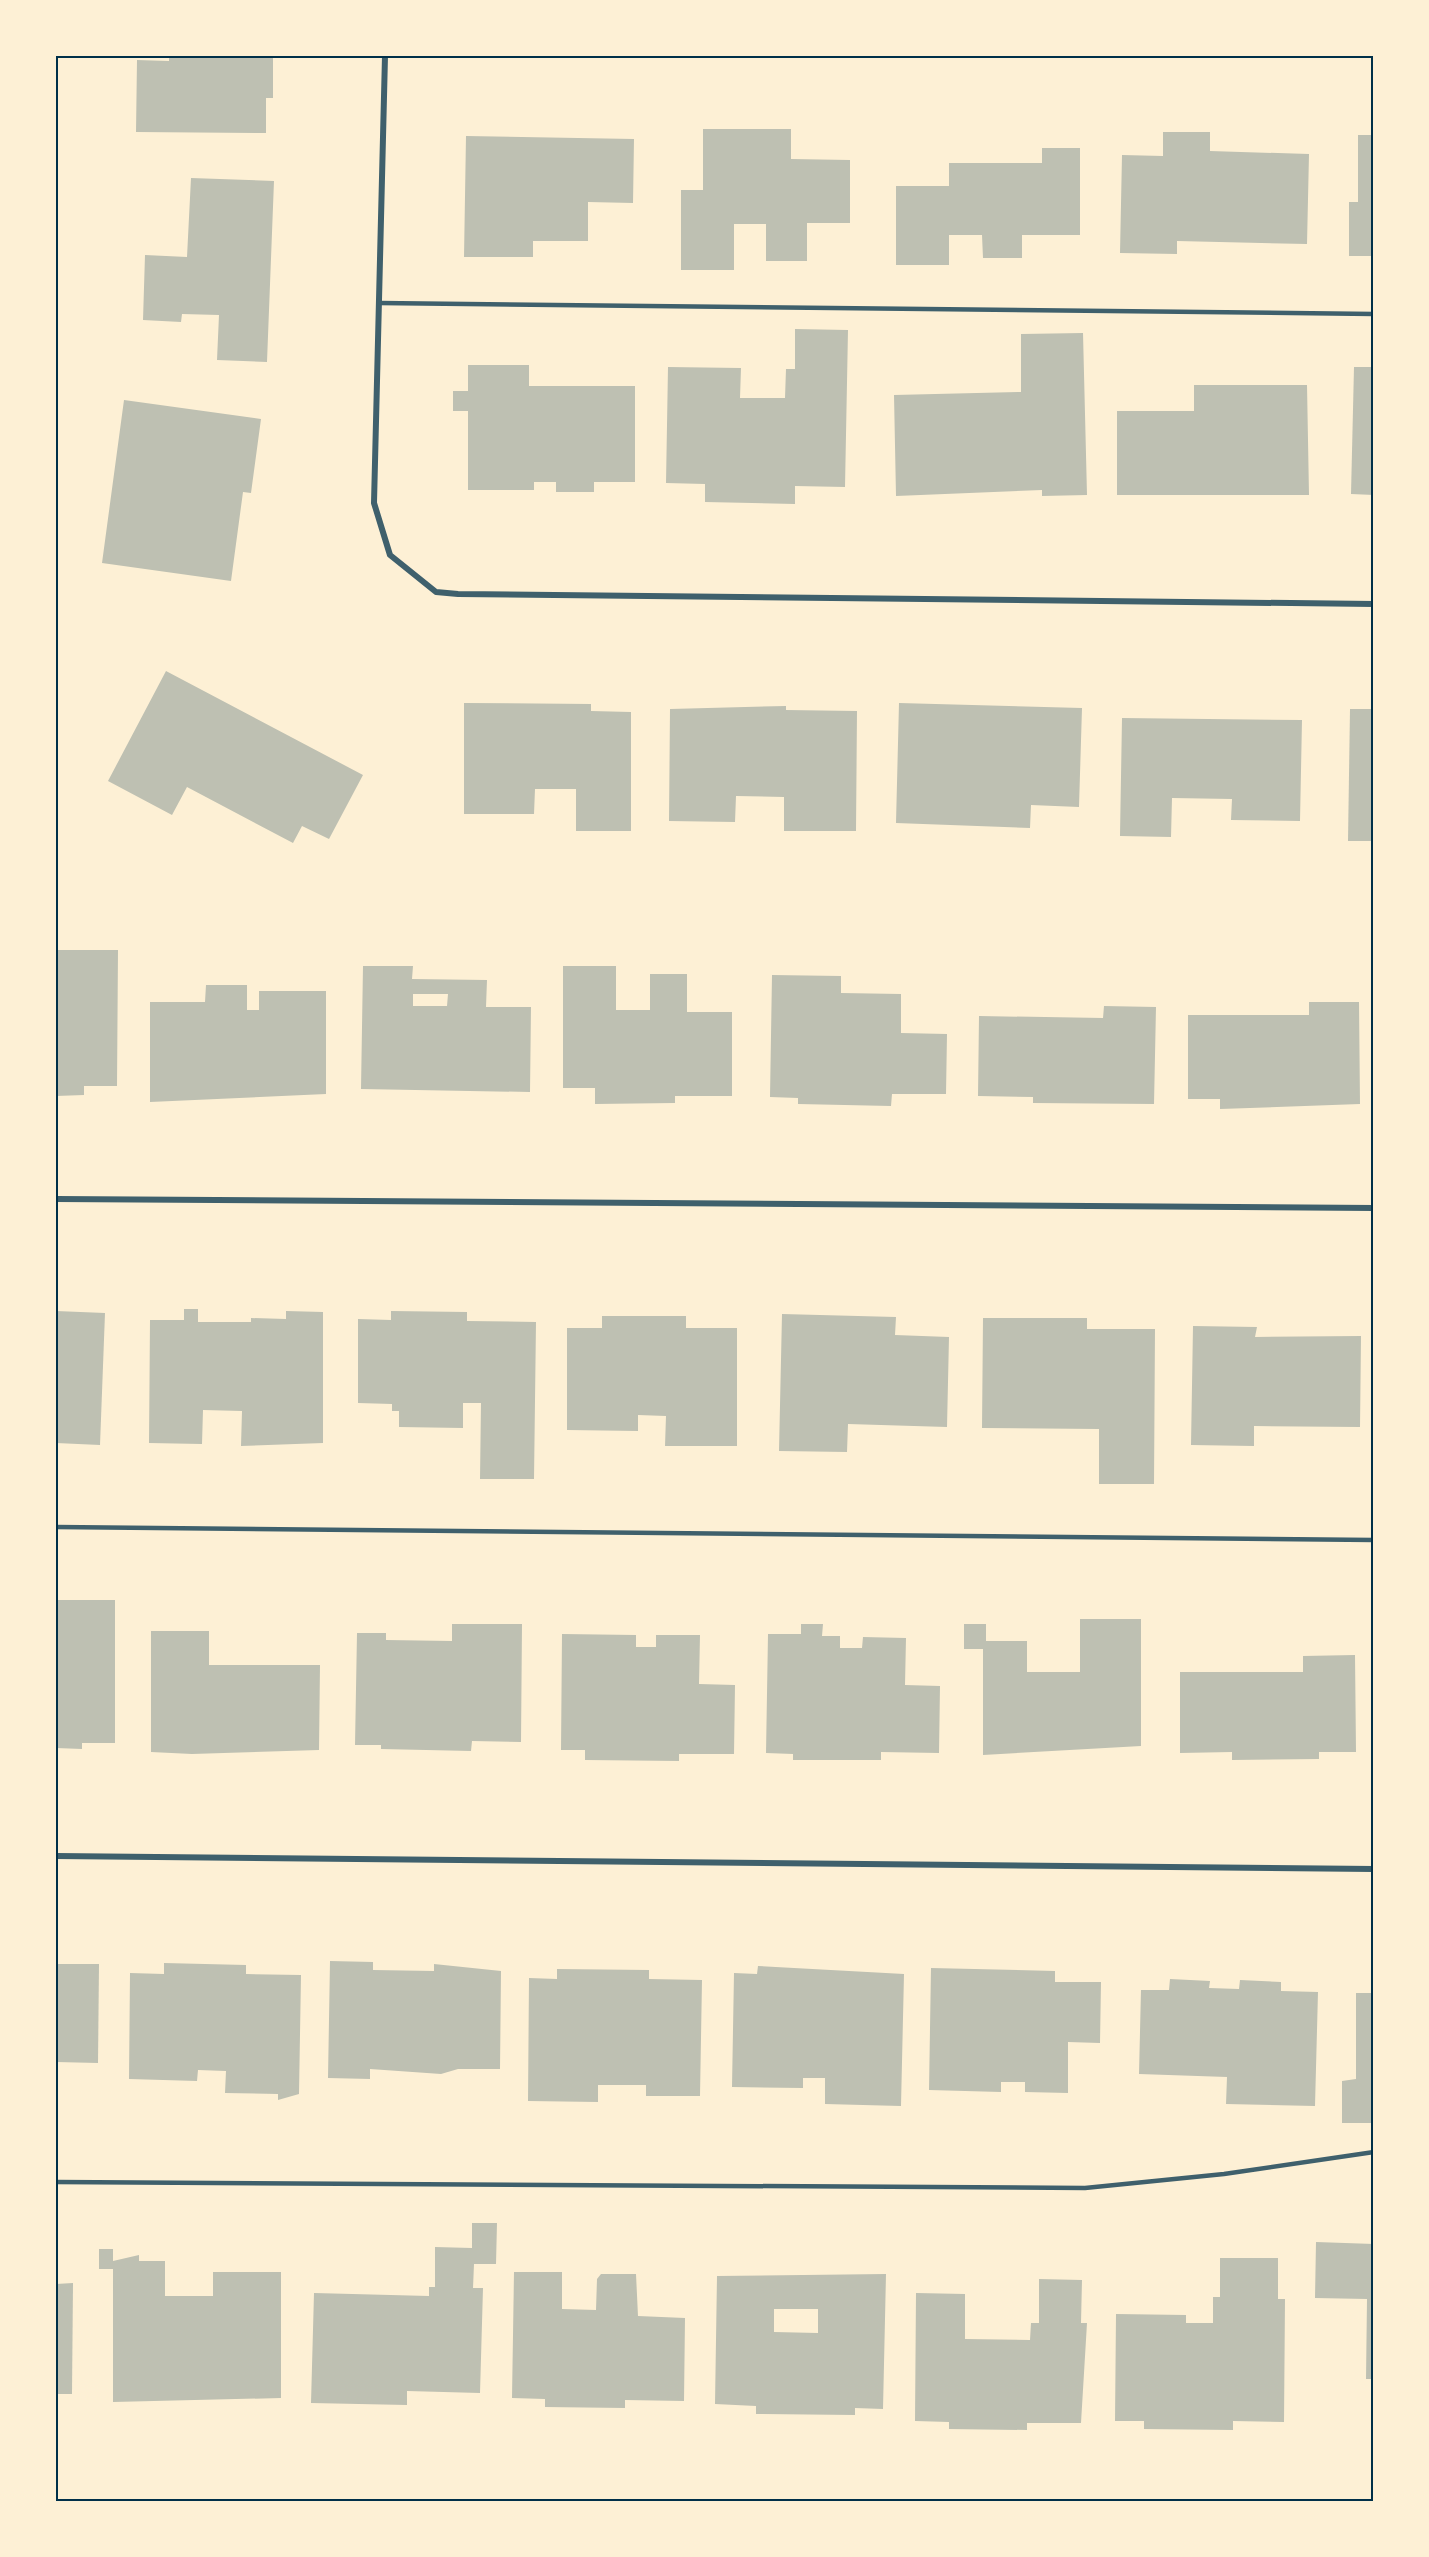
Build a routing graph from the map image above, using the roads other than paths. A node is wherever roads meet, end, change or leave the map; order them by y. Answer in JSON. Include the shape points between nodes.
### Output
{"nodes":[{"id":1,"x":385,"y":56,"type":"edge"},
{"id":2,"x":379,"y":303,"type":"junction"},
{"id":3,"x":1374,"y":314,"type":"edge"},
{"id":4,"x":1374,"y":604,"type":"edge"},
{"id":5,"x":56,"y":1199,"type":"edge"},
{"id":6,"x":1374,"y":1208,"type":"edge"},
{"id":7,"x":56,"y":1527,"type":"edge"},
{"id":8,"x":1374,"y":1540,"type":"edge"},
{"id":9,"x":56,"y":1856,"type":"edge"},
{"id":10,"x":1374,"y":1869,"type":"edge"},
{"id":11,"x":1374,"y":2152,"type":"edge"},
{"id":12,"x":56,"y":2182,"type":"edge"}],
"edges":[{"from":1,"to":2,"type":"street"},
{"from":2,"to":3,"type":"lane"},
{"from":2,"to":4,"type":"street","via":[[374,503],[390,555],[436,592]]},
{"from":5,"to":6,"type":"street"},
{"from":7,"to":8,"type":"lane"},
{"from":9,"to":10,"type":"street"},
{"from":11,"to":12,"type":"lane","via":[[1224,2174],[1085,2188]]}]}
